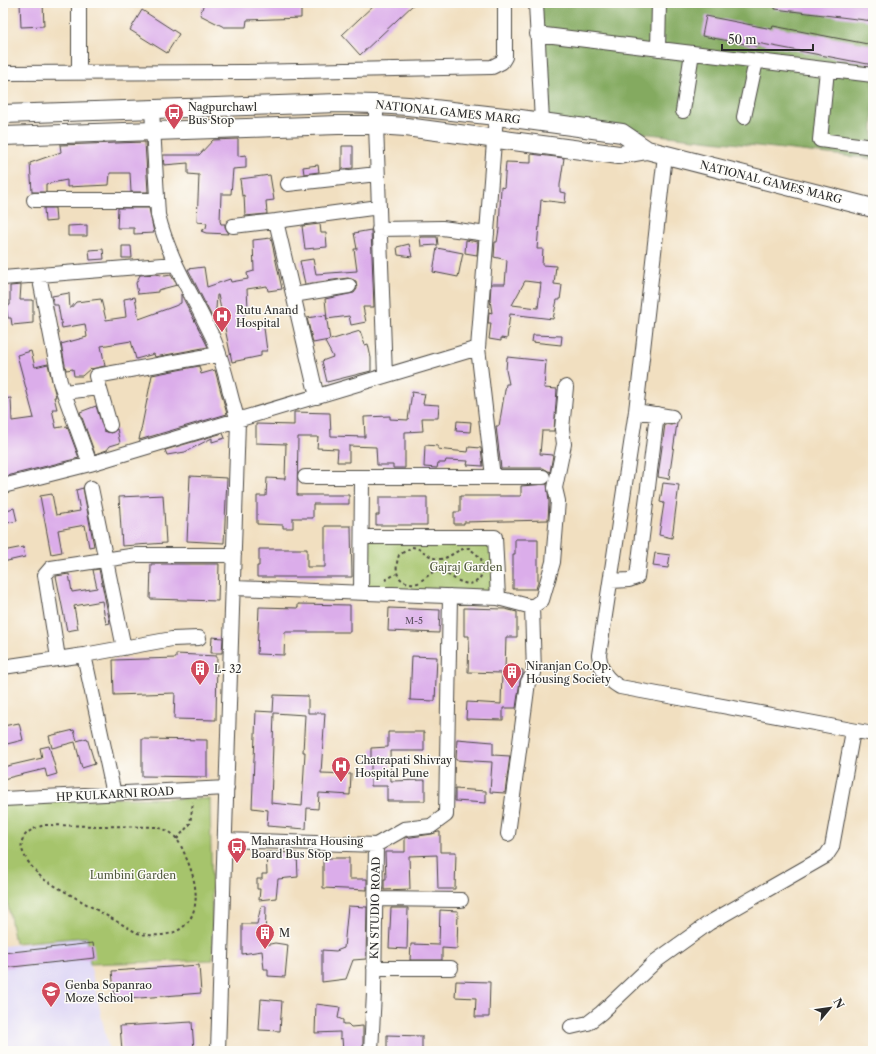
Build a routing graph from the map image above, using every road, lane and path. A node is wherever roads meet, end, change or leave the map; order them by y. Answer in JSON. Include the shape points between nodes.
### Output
{"nodes":[{"id":1,"x":79,"y":3,"type":"edge"},
{"id":2,"x":505,"y":3,"type":"edge"},
{"id":3,"x":536,"y":3,"type":"edge"},
{"id":4,"x":658,"y":3,"type":"edge"},
{"id":5,"x":537,"y":34,"type":"junction"},
{"id":6,"x":658,"y":49,"type":"junction"},
{"id":7,"x":692,"y":53,"type":"junction"},
{"id":8,"x":756,"y":61,"type":"junction"},
{"id":9,"x":827,"y":70,"type":"junction"},
{"id":10,"x":79,"y":71,"type":"junction"},
{"id":11,"x":3,"y":73,"type":"edge"},
{"id":12,"x":873,"y":75,"type":"edge"},
{"id":13,"x":376,"y":104,"type":"junction"},
{"id":14,"x":152,"y":109,"type":"junction"},
{"id":15,"x":683,"y":111,"type":"dead end"},
{"id":16,"x":3,"y":114,"type":"edge"},
{"id":17,"x":496,"y":116,"type":"junction"},
{"id":18,"x":744,"y":117,"type":"dead end"},
{"id":19,"x":542,"y":122,"type":"junction"},
{"id":20,"x":376,"y":125,"type":"junction"},
{"id":21,"x":153,"y":131,"type":"junction"},
{"id":22,"x":3,"y":136,"type":"edge"},
{"id":23,"x":494,"y":139,"type":"junction"},
{"id":24,"x":873,"y":147,"type":"edge"},
{"id":25,"x":647,"y":150,"type":"junction"},
{"id":26,"x":664,"y":155,"type":"junction"},
{"id":27,"x":378,"y":174,"type":"junction"},
{"id":28,"x":288,"y":184,"type":"dead end"},
{"id":29,"x":34,"y":200,"type":"dead end"},
{"id":30,"x":157,"y":200,"type":"junction"},
{"id":31,"x":379,"y":207,"type":"junction"},
{"id":32,"x":873,"y":208,"type":"edge"},
{"id":33,"x":276,"y":221,"type":"junction"},
{"id":34,"x":233,"y":226,"type":"dead end"},
{"id":35,"x":379,"y":230,"type":"junction"},
{"id":36,"x":487,"y":234,"type":"junction"},
{"id":37,"x":174,"y":264,"type":"junction"},
{"id":38,"x":39,"y":275,"type":"junction"},
{"id":39,"x":3,"y":278,"type":"edge"},
{"id":40,"x":350,"y":286,"type":"dead end"},
{"id":41,"x":293,"y":295,"type":"junction"},
{"id":42,"x":478,"y":348,"type":"junction"},
{"id":43,"x":219,"y":354,"type":"junction"},
{"id":44,"x":385,"y":376,"type":"junction"},
{"id":45,"x":566,"y":387,"type":"dead end"},
{"id":46,"x":99,"y":388,"type":"junction"},
{"id":47,"x":64,"y":392,"type":"junction"},
{"id":48,"x":316,"y":397,"type":"junction"},
{"id":49,"x":636,"y":411,"type":"junction"},
{"id":50,"x":657,"y":414,"type":"junction"},
{"id":51,"x":672,"y":417,"type":"dead end"},
{"id":52,"x":238,"y":420,"type":"junction"},
{"id":53,"x":110,"y":425,"type":"dead end"},
{"id":54,"x":90,"y":464,"type":"junction"},
{"id":55,"x":305,"y":477,"type":"dead end"},
{"id":56,"x":362,"y":477,"type":"junction"},
{"id":57,"x":493,"y":477,"type":"junction"},
{"id":58,"x":543,"y":477,"type":"dead end"},
{"id":59,"x":3,"y":486,"type":"edge"},
{"id":60,"x":91,"y":488,"type":"dead end"},
{"id":61,"x":362,"y":537,"type":"junction"},
{"id":62,"x":234,"y":555,"type":"junction"},
{"id":63,"x":106,"y":560,"type":"junction"},
{"id":64,"x":396,"y":574,"type":"joint"},
{"id":65,"x":611,"y":581,"type":"junction"},
{"id":66,"x":233,"y":588,"type":"junction"},
{"id":67,"x":361,"y":593,"type":"junction"},
{"id":68,"x":450,"y":596,"type":"junction"},
{"id":69,"x":498,"y":598,"type":"junction"},
{"id":70,"x":532,"y":607,"type":"junction"},
{"id":71,"x":199,"y":638,"type":"dead end"},
{"id":72,"x":124,"y":648,"type":"junction"},
{"id":73,"x":84,"y":655,"type":"junction"},
{"id":74,"x":58,"y":658,"type":"junction"},
{"id":75,"x":3,"y":668,"type":"edge"},
{"id":76,"x":853,"y":730,"type":"junction"},
{"id":77,"x":873,"y":734,"type":"edge"},
{"id":78,"x":226,"y":788,"type":"junction"},
{"id":79,"x":194,"y":789,"type":"junction"},
{"id":80,"x":114,"y":794,"type":"junction"},
{"id":81,"x":3,"y":800,"type":"edge"},
{"id":82,"x":508,"y":834,"type":"dead end"},
{"id":83,"x":177,"y":839,"type":"junction"},
{"id":84,"x":225,"y":840,"type":"junction"},
{"id":85,"x":376,"y":845,"type":"junction"},
{"id":86,"x":375,"y":899,"type":"junction"},
{"id":87,"x":461,"y":900,"type":"dead end"},
{"id":88,"x":374,"y":968,"type":"junction"},
{"id":89,"x":451,"y":968,"type":"dead end"},
{"id":90,"x":571,"y":1027,"type":"dead end"},
{"id":91,"x":218,"y":1051,"type":"edge"},
{"id":92,"x":371,"y":1051,"type":"edge"}],
"edges":[{"from":1,"to":10,"type":"street"},
{"from":2,"to":10,"type":"street","via":[[506,57],[492,67],[246,72]]},
{"from":3,"to":5,"type":"street"},
{"from":4,"to":6,"type":"street"},
{"from":5,"to":6,"type":"street"},
{"from":5,"to":19,"type":"street"},
{"from":6,"to":7,"type":"street"},
{"from":7,"to":8,"type":"street"},
{"from":7,"to":15,"type":"street"},
{"from":8,"to":9,"type":"street"},
{"from":8,"to":18,"type":"street"},
{"from":9,"to":12,"type":"street"},
{"from":9,"to":24,"type":"street","via":[[820,140]]},
{"from":10,"to":11,"type":"street"},
{"from":13,"to":14,"type":"main road","name":"NATIONAL GAMES MARG"},
{"from":13,"to":17,"type":"main road","name":"NATIONAL GAMES MARG"},
{"from":13,"to":20,"type":"street"},
{"from":14,"to":16,"type":"main road","name":"NATIONAL GAMES MARG"},
{"from":14,"to":21,"type":"street"},
{"from":17,"to":19,"type":"main road","name":"NATIONAL GAMES MARG"},
{"from":17,"to":23,"type":"street"},
{"from":19,"to":25,"type":"main road","name":"NATIONAL GAMES MARG","via":[[622,133]]},
{"from":20,"to":21,"type":"main road","name":"NATIONAL GAMES MARG","via":[[338,124]]},
{"from":20,"to":23,"type":"main road","name":"NATIONAL GAMES MARG"},
{"from":20,"to":27,"type":"street"},
{"from":21,"to":22,"type":"main road","name":"NATIONAL GAMES MARG"},
{"from":21,"to":30,"type":"street"},
{"from":23,"to":25,"type":"main road","name":"NATIONAL GAMES MARG","via":[[619,155]]},
{"from":23,"to":36,"type":"street"},
{"from":25,"to":26,"type":"main road","name":"NATIONAL GAMES MARG"},
{"from":26,"to":32,"type":"main road","name":"NATIONAL GAMES MARG"},
{"from":26,"to":49,"type":"street"},
{"from":27,"to":28,"type":"street"},
{"from":27,"to":31,"type":"street"},
{"from":29,"to":30,"type":"street"},
{"from":30,"to":37,"type":"street","via":[[162,230]]},
{"from":31,"to":33,"type":"street"},
{"from":31,"to":35,"type":"street"},
{"from":33,"to":34,"type":"street"},
{"from":33,"to":41,"type":"street"},
{"from":35,"to":36,"type":"street","via":[[442,228]]},
{"from":35,"to":44,"type":"street"},
{"from":36,"to":42,"type":"street"},
{"from":37,"to":38,"type":"street"},
{"from":37,"to":43,"type":"street"},
{"from":38,"to":39,"type":"street"},
{"from":38,"to":47,"type":"street"},
{"from":40,"to":41,"type":"street"},
{"from":41,"to":48,"type":"street"},
{"from":42,"to":44,"type":"street"},
{"from":42,"to":57,"type":"street"},
{"from":43,"to":46,"type":"street","via":[[96,376]]},
{"from":43,"to":52,"type":"street"},
{"from":44,"to":48,"type":"street"},
{"from":45,"to":70,"type":"street","via":[[562,429],[564,444],[555,488],[558,501],[553,562],[542,600]]},
{"from":46,"to":47,"type":"street"},
{"from":46,"to":53,"type":"street"},
{"from":47,"to":54,"type":"street"},
{"from":48,"to":52,"type":"street"},
{"from":49,"to":50,"type":"street"},
{"from":49,"to":65,"type":"street"},
{"from":50,"to":51,"type":"street"},
{"from":50,"to":65,"type":"street","via":[[637,577]]},
{"from":52,"to":54,"type":"street"},
{"from":52,"to":62,"type":"street"},
{"from":54,"to":59,"type":"street"},
{"from":55,"to":56,"type":"street"},
{"from":56,"to":57,"type":"street"},
{"from":56,"to":61,"type":"street"},
{"from":57,"to":58,"type":"street"},
{"from":60,"to":63,"type":"street"},
{"from":61,"to":67,"type":"street"},
{"from":61,"to":69,"type":"street","via":[[495,537]]},
{"from":62,"to":63,"type":"street","via":[[137,556]]},
{"from":62,"to":66,"type":"street"},
{"from":63,"to":72,"type":"street"},
{"from":63,"to":74,"type":"street","via":[[51,568],[45,574]]},
{"from":64,"to":64,"type":"path","via":[[408,582],[418,583],[433,572],[442,571],[457,582],[468,583],[481,576],[484,567],[478,554],[469,548],[439,559],[412,547],[399,555]]},
{"from":65,"to":76,"type":"street","via":[[600,666],[605,676],[620,688]]},
{"from":66,"to":67,"type":"street"},
{"from":66,"to":78,"type":"street"},
{"from":67,"to":68,"type":"street"},
{"from":68,"to":69,"type":"street"},
{"from":68,"to":85,"type":"street","name":"KN STUDIO ROAD","via":[[446,815],[431,826],[404,829]]},
{"from":69,"to":70,"type":"street"},
{"from":70,"to":82,"type":"street","via":[[534,673],[528,682]]},
{"from":71,"to":72,"type":"street","via":[[172,639]]},
{"from":72,"to":73,"type":"street"},
{"from":73,"to":74,"type":"street"},
{"from":73,"to":80,"type":"street"},
{"from":74,"to":75,"type":"street"},
{"from":76,"to":77,"type":"street"},
{"from":76,"to":90,"type":"street","via":[[832,847],[826,856],[709,923],[656,961],[588,1023]]},
{"from":78,"to":79,"type":"street","name":"HP KULKARNI ROAD"},
{"from":78,"to":84,"type":"street"},
{"from":79,"to":80,"type":"street","name":"HP KULKARNI ROAD"},
{"from":79,"to":83,"type":"path","via":[[190,824]]},
{"from":80,"to":81,"type":"street","name":"HP KULKARNI ROAD"},
{"from":83,"to":83,"type":"path","via":[[191,871],[196,891],[195,905],[191,917],[179,931],[170,935],[152,936],[137,933],[43,879],[31,867],[21,850],[25,834],[32,828],[45,825],[157,827],[167,830]]},
{"from":84,"to":85,"type":"street"},
{"from":84,"to":91,"type":"street"},
{"from":85,"to":86,"type":"street","name":"KN STUDIO ROAD"},
{"from":86,"to":87,"type":"street"},
{"from":86,"to":88,"type":"street","name":"KN STUDIO ROAD"},
{"from":88,"to":89,"type":"street"},
{"from":88,"to":92,"type":"street","name":"KN STUDIO ROAD"}]}
